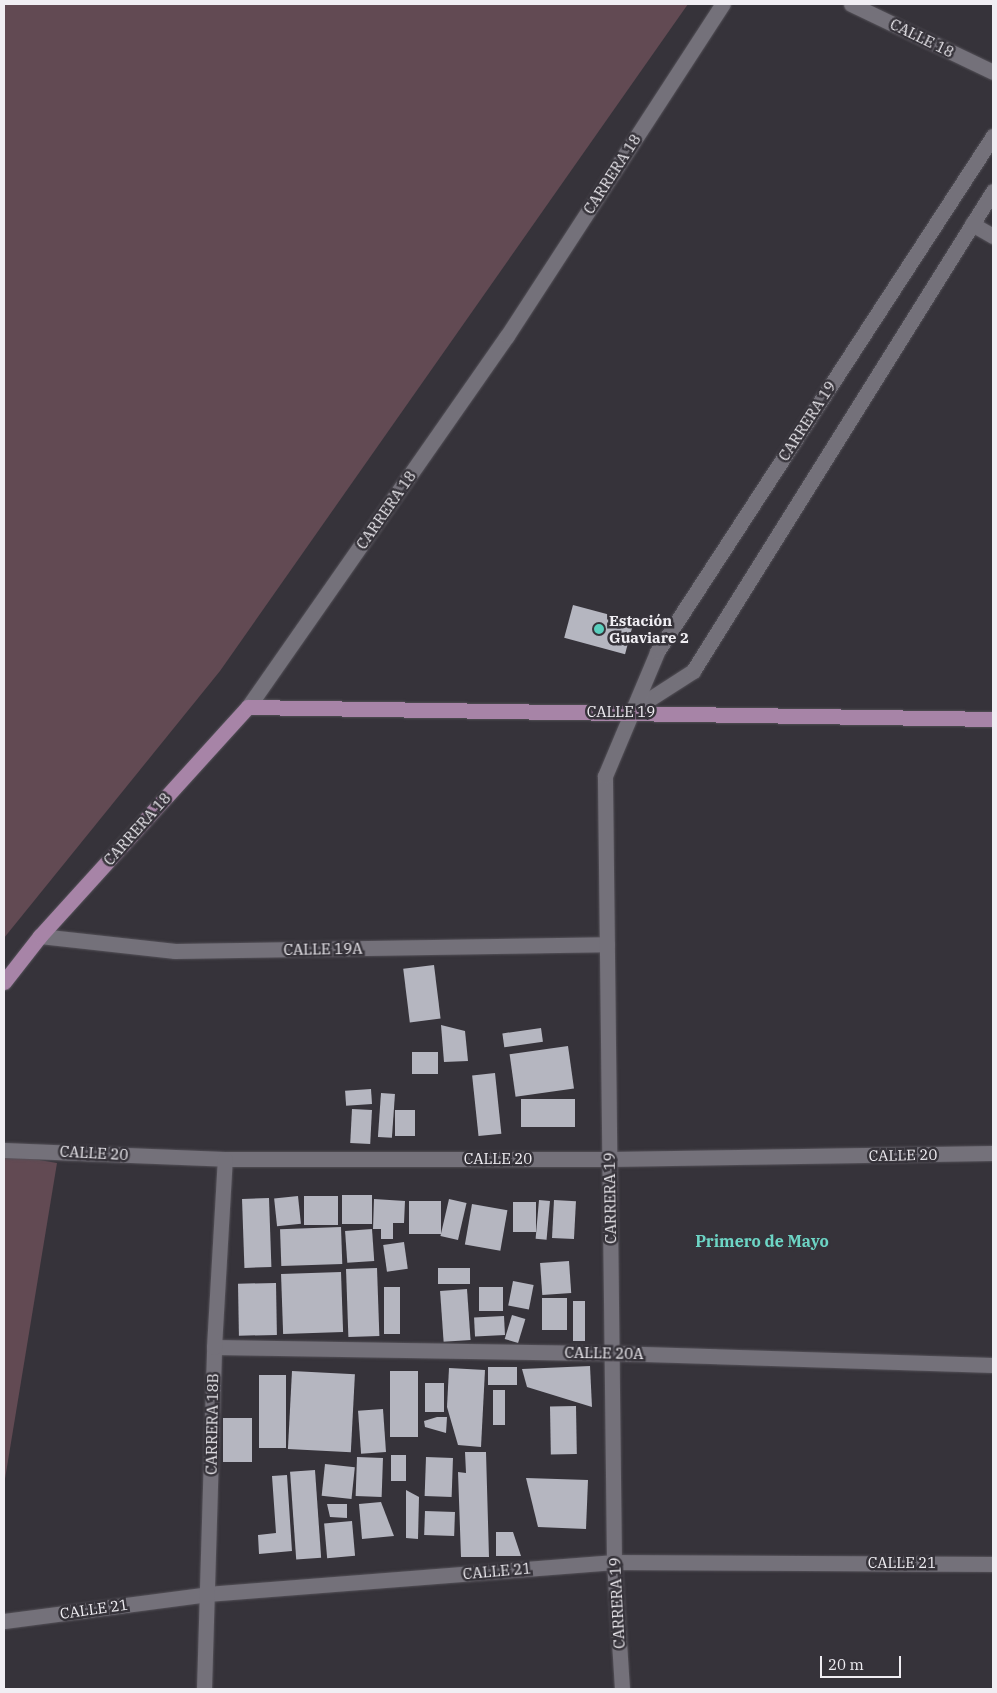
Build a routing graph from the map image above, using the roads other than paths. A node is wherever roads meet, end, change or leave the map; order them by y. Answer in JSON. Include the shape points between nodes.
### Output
{"nodes":[{"id":1,"x":723,"y":4,"type":"edge"},
{"id":2,"x":851,"y":4,"type":"edge"},
{"id":3,"x":993,"y":72,"type":"edge"},
{"id":4,"x":993,"y":136,"type":"edge"},
{"id":5,"x":993,"y":191,"type":"edge"},
{"id":6,"x":972,"y":224,"type":"junction"},
{"id":7,"x":993,"y":236,"type":"edge"},
{"id":8,"x":248,"y":707,"type":"junction"},
{"id":9,"x":631,"y":711,"type":"junction"},
{"id":10,"x":993,"y":719,"type":"edge"},
{"id":11,"x":40,"y":936,"type":"junction"},
{"id":12,"x":607,"y":944,"type":"junction"},
{"id":13,"x":4,"y":982,"type":"edge"},
{"id":14,"x":4,"y":1150,"type":"edge"},
{"id":15,"x":993,"y":1153,"type":"edge"},
{"id":16,"x":225,"y":1159,"type":"junction"},
{"id":17,"x":609,"y":1159,"type":"junction"},
{"id":18,"x":214,"y":1347,"type":"junction"},
{"id":19,"x":611,"y":1352,"type":"junction"},
{"id":20,"x":993,"y":1365,"type":"edge"},
{"id":21,"x":614,"y":1562,"type":"junction"},
{"id":22,"x":993,"y":1564,"type":"edge"},
{"id":23,"x":208,"y":1594,"type":"junction"},
{"id":24,"x":4,"y":1621,"type":"edge"},
{"id":25,"x":204,"y":1689,"type":"edge"},
{"id":26,"x":622,"y":1689,"type":"edge"}],
"edges":[{"from":1,"to":8,"type":"street","name":"CARRERA 18","via":[[507,336]]},
{"from":2,"to":3,"type":"street","name":"CALLE 18"},
{"from":4,"to":9,"type":"street","name":"CARRERA 19","via":[[657,652]]},
{"from":5,"to":6,"type":"street"},
{"from":6,"to":7,"type":"street"},
{"from":6,"to":9,"type":"street","via":[[693,671]]},
{"from":8,"to":9,"type":"main road","name":"CALLE 19"},
{"from":8,"to":11,"type":"main road","name":"CARRERA 18"},
{"from":9,"to":10,"type":"main road","name":"CALLE 19"},
{"from":9,"to":12,"type":"street","name":"CARRERA 19","via":[[605,776]]},
{"from":11,"to":12,"type":"street","name":"CALLE 19A","via":[[175,951]]},
{"from":11,"to":13,"type":"main road","name":"CARRERA 18"},
{"from":12,"to":17,"type":"street","name":"CARRERA 19"},
{"from":14,"to":16,"type":"street","name":"CALLE 20"},
{"from":15,"to":17,"type":"street","name":"CALLE 20"},
{"from":16,"to":17,"type":"street","name":"CALLE 20"},
{"from":16,"to":18,"type":"street","name":"CARRERA 18B"},
{"from":17,"to":19,"type":"street","name":"CARRERA 19"},
{"from":18,"to":19,"type":"street","name":"CALLE 20A"},
{"from":18,"to":23,"type":"street","name":"CARRERA 18B"},
{"from":19,"to":20,"type":"street","name":"CALLE 20A"},
{"from":19,"to":21,"type":"street","name":"CARRERA 19"},
{"from":21,"to":22,"type":"street","name":"CALLE 21"},
{"from":21,"to":23,"type":"street","name":"CALLE 21"},
{"from":21,"to":26,"type":"street","name":"CARRERA 19"},
{"from":23,"to":24,"type":"street","name":"CALLE 21"},
{"from":23,"to":25,"type":"street","name":"CARRERA 18B"}]}
